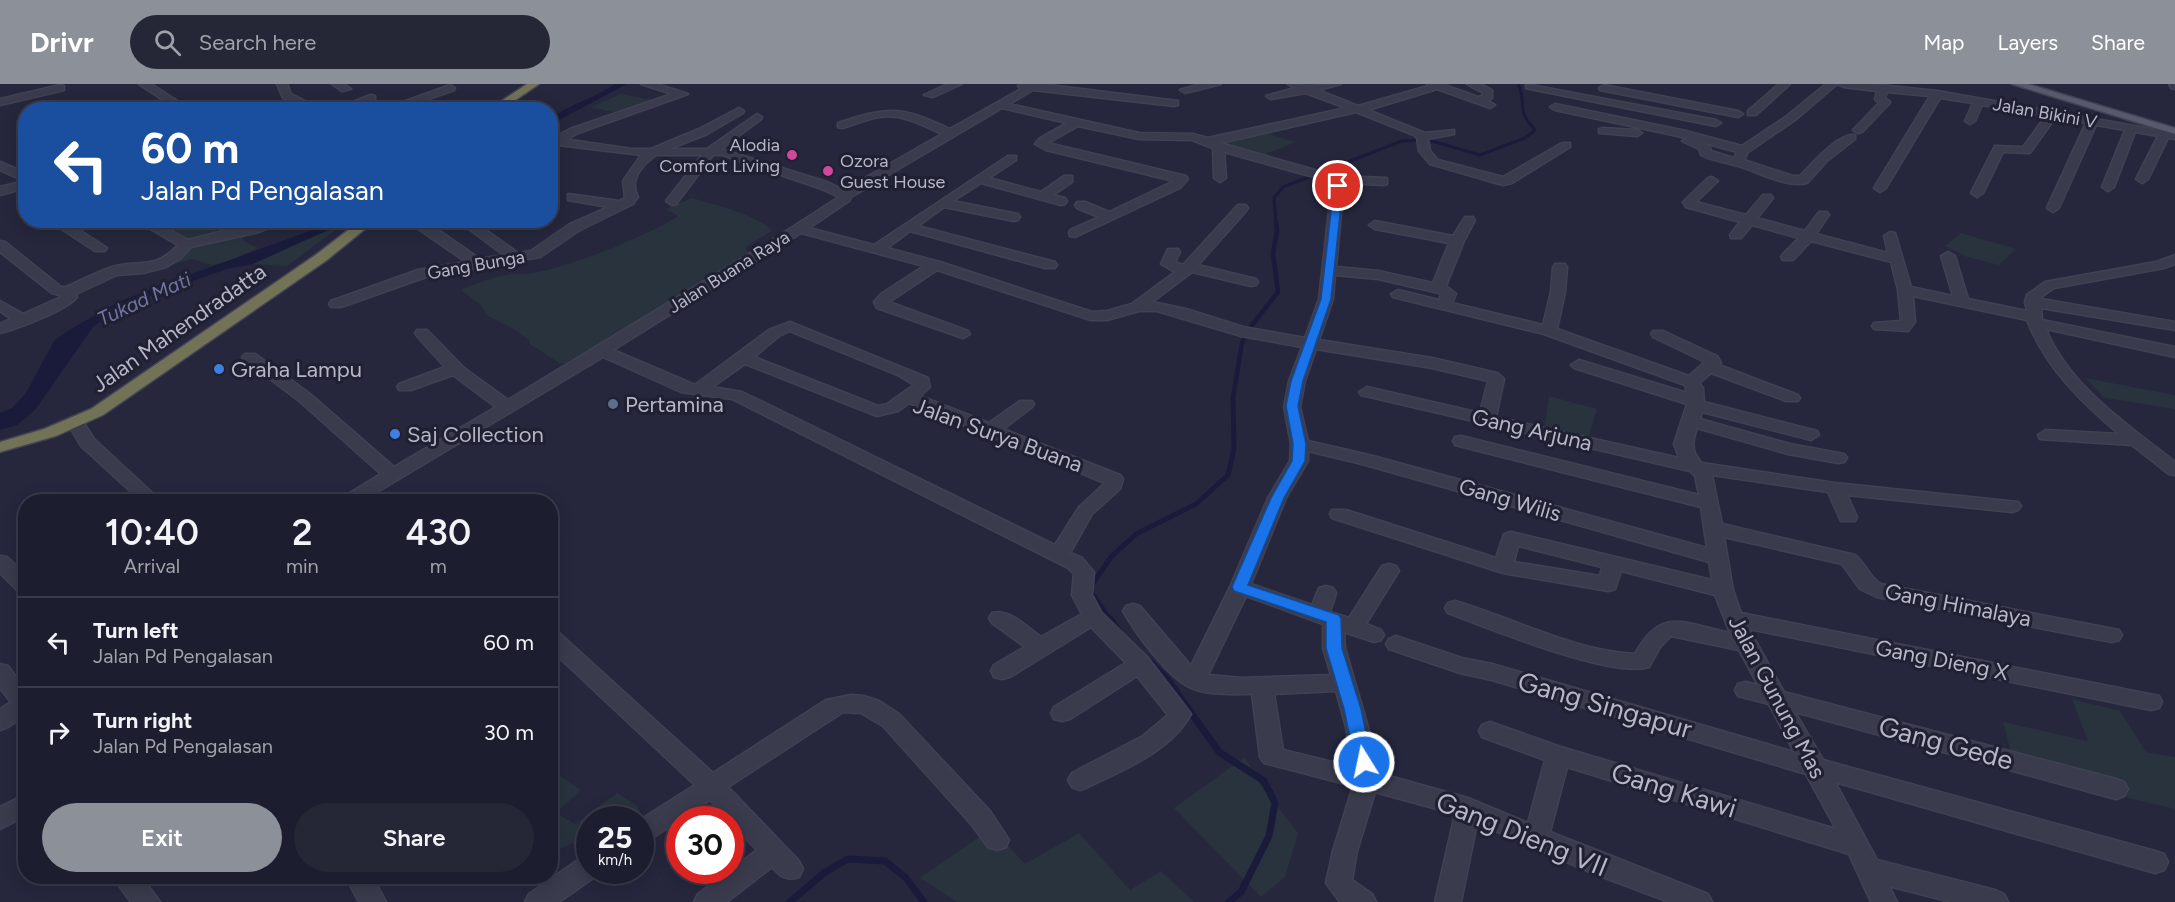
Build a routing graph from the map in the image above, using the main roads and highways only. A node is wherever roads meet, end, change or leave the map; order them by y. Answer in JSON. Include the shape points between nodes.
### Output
{"nodes":[{"id":1,"x":534,"y":84,"type":"edge"},
{"id":2,"x":548,"y":84,"type":"edge"},
{"id":3,"x":2018,"y":84,"type":"edge"},
{"id":4,"x":506,"y":102,"type":"edge"},
{"id":5,"x":520,"y":102,"type":"edge"},
{"id":6,"x":2172,"y":133,"type":"edge"},
{"id":7,"x":359,"y":228,"type":"edge"},
{"id":8,"x":0,"y":447,"type":"edge"}],
"edges":[{"from":1,"to":4,"type":"highway"},
{"from":2,"to":5,"type":"highway"},
{"from":3,"to":6,"type":"main road"},
{"from":7,"to":8,"type":"highway","name":"Jalan Mahendradatta","via":[[97,412],[40,437]]}]}
